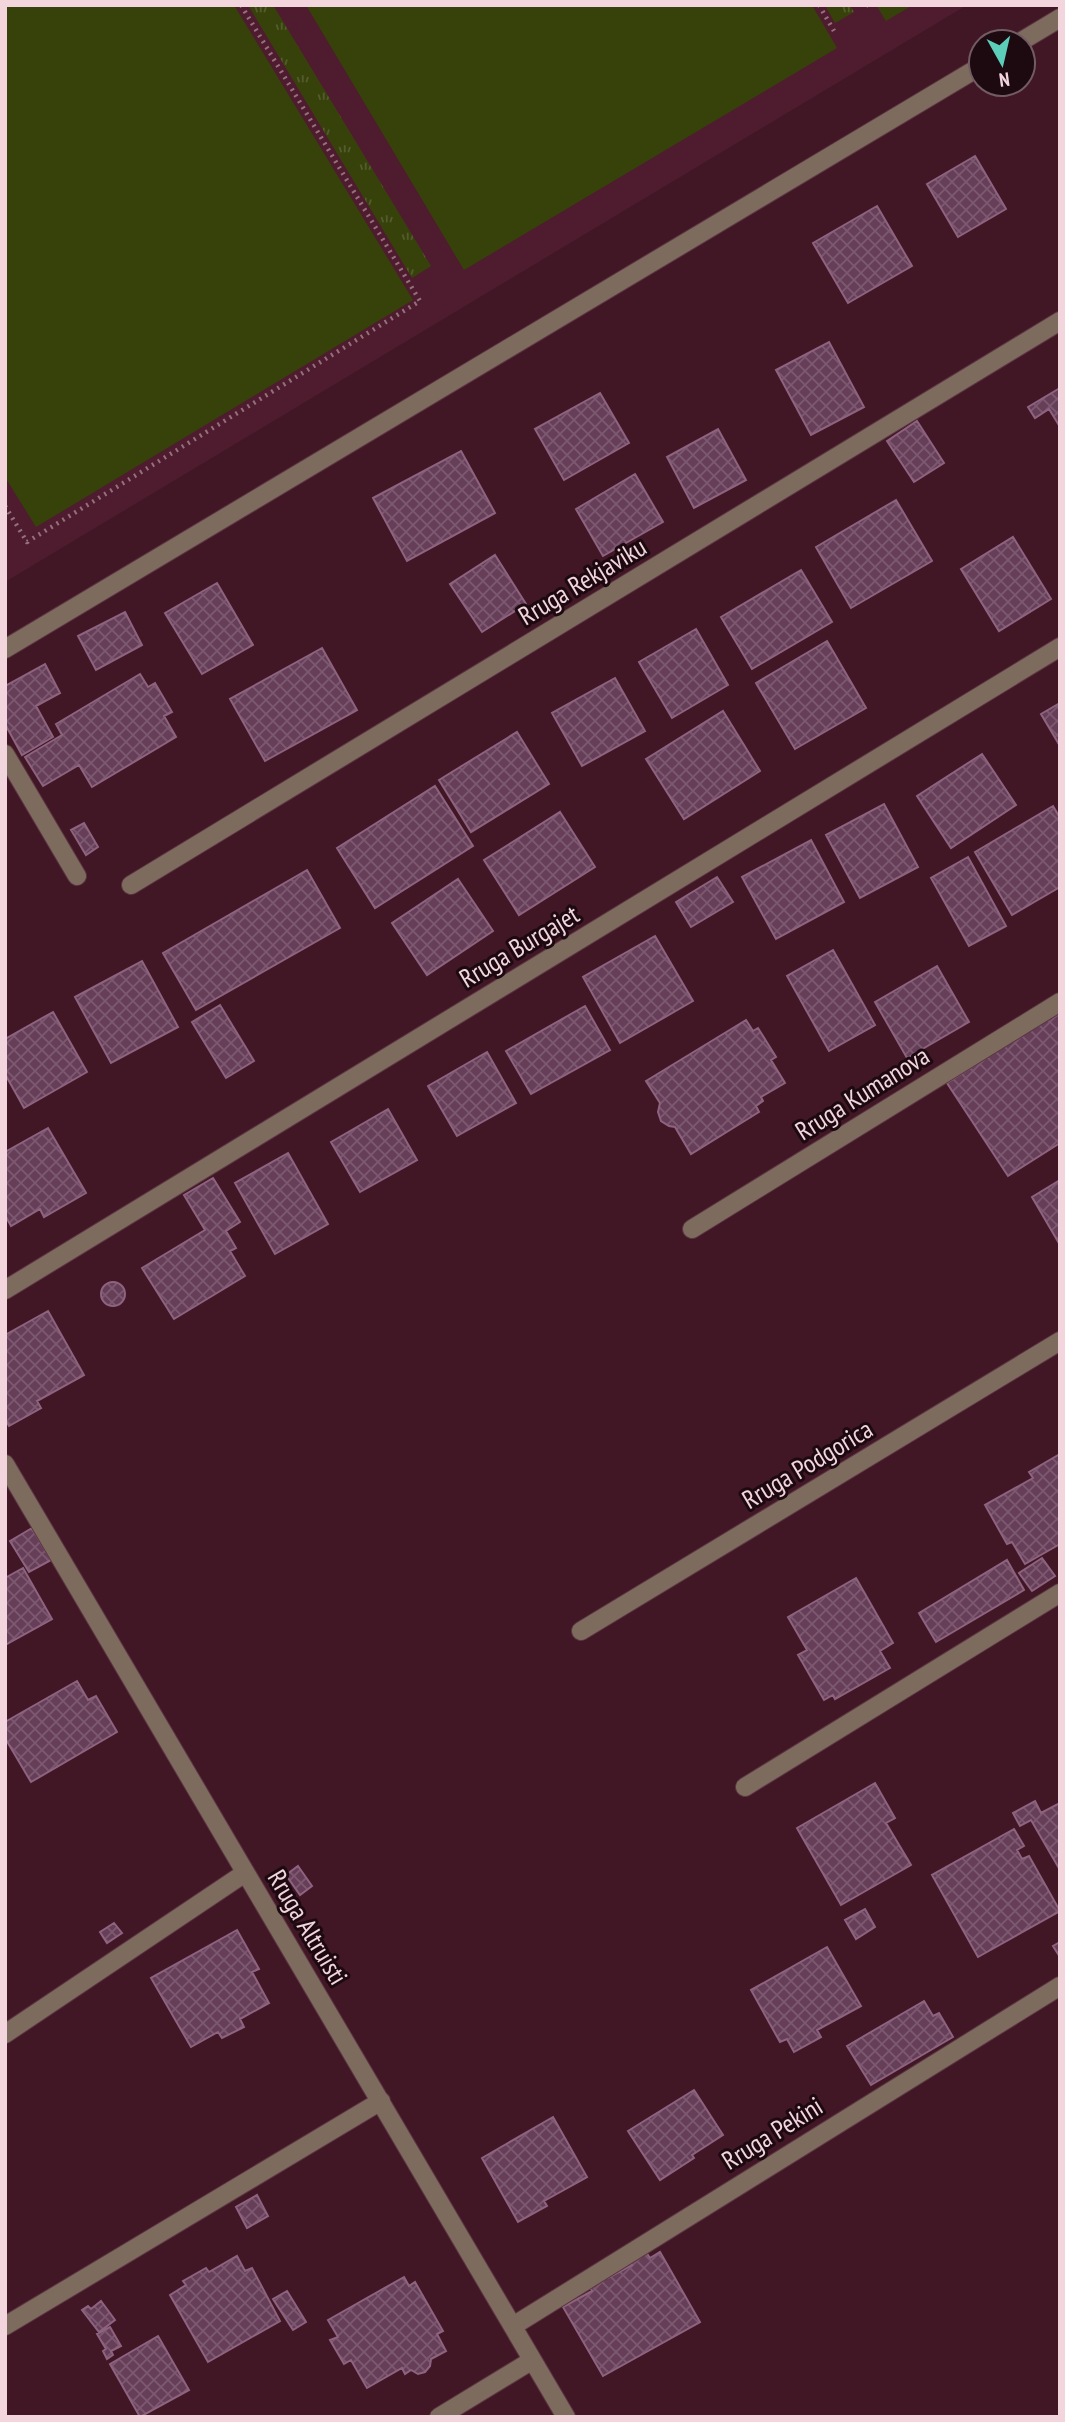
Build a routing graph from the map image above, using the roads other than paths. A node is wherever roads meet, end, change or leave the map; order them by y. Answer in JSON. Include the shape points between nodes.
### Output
{"nodes":[{"id":1,"x":1060,"y":19,"type":"edge"},
{"id":2,"x":1037,"y":32,"type":"edge"},
{"id":3,"x":967,"y":74,"type":"edge"},
{"id":4,"x":1060,"y":321,"type":"edge"},
{"id":5,"x":1060,"y":647,"type":"edge"},
{"id":6,"x":5,"y":649,"type":"edge"},
{"id":7,"x":5,"y":754,"type":"edge"},
{"id":8,"x":78,"y":876,"type":"dead end"},
{"id":9,"x":131,"y":885,"type":"dead end"},
{"id":10,"x":1060,"y":1002,"type":"edge"},
{"id":11,"x":692,"y":1229,"type":"dead end"},
{"id":12,"x":5,"y":1290,"type":"edge"},
{"id":13,"x":1060,"y":1341,"type":"edge"},
{"id":14,"x":5,"y":1464,"type":"edge"},
{"id":15,"x":1060,"y":1593,"type":"edge"},
{"id":16,"x":581,"y":1632,"type":"dead end"},
{"id":17,"x":745,"y":1787,"type":"dead end"},
{"id":18,"x":245,"y":1873,"type":"junction"},
{"id":19,"x":1060,"y":1986,"type":"edge"},
{"id":20,"x":5,"y":2034,"type":"edge"},
{"id":21,"x":381,"y":2101,"type":"junction"},
{"id":22,"x":5,"y":2326,"type":"edge"},
{"id":23,"x":513,"y":2326,"type":"junction"},
{"id":24,"x":531,"y":2361,"type":"junction"},
{"id":25,"x":439,"y":2417,"type":"edge"},
{"id":26,"x":566,"y":2417,"type":"edge"}],
"edges":[{"from":1,"to":2,"type":"street"},
{"from":3,"to":6,"type":"street"},
{"from":4,"to":9,"type":"street","name":"Rruga Rekjaviku"},
{"from":5,"to":12,"type":"street","name":"Rruga Burgajet"},
{"from":7,"to":8,"type":"street"},
{"from":10,"to":11,"type":"street","name":"Rruga Kumanova"},
{"from":13,"to":16,"type":"street","name":"Rruga Podgorica"},
{"from":14,"to":18,"type":"street","name":"Rruga Altruisti"},
{"from":15,"to":17,"type":"street"},
{"from":18,"to":20,"type":"street"},
{"from":18,"to":21,"type":"street","name":"Rruga Altruisti"},
{"from":19,"to":23,"type":"street","name":"Rruga Pekini"},
{"from":21,"to":22,"type":"street"},
{"from":21,"to":23,"type":"street","name":"Rruga Altruisti"},
{"from":23,"to":24,"type":"street","name":"Rruga Altruisti"},
{"from":24,"to":25,"type":"street"},
{"from":24,"to":26,"type":"street","name":"Rruga Altruisti"}]}
